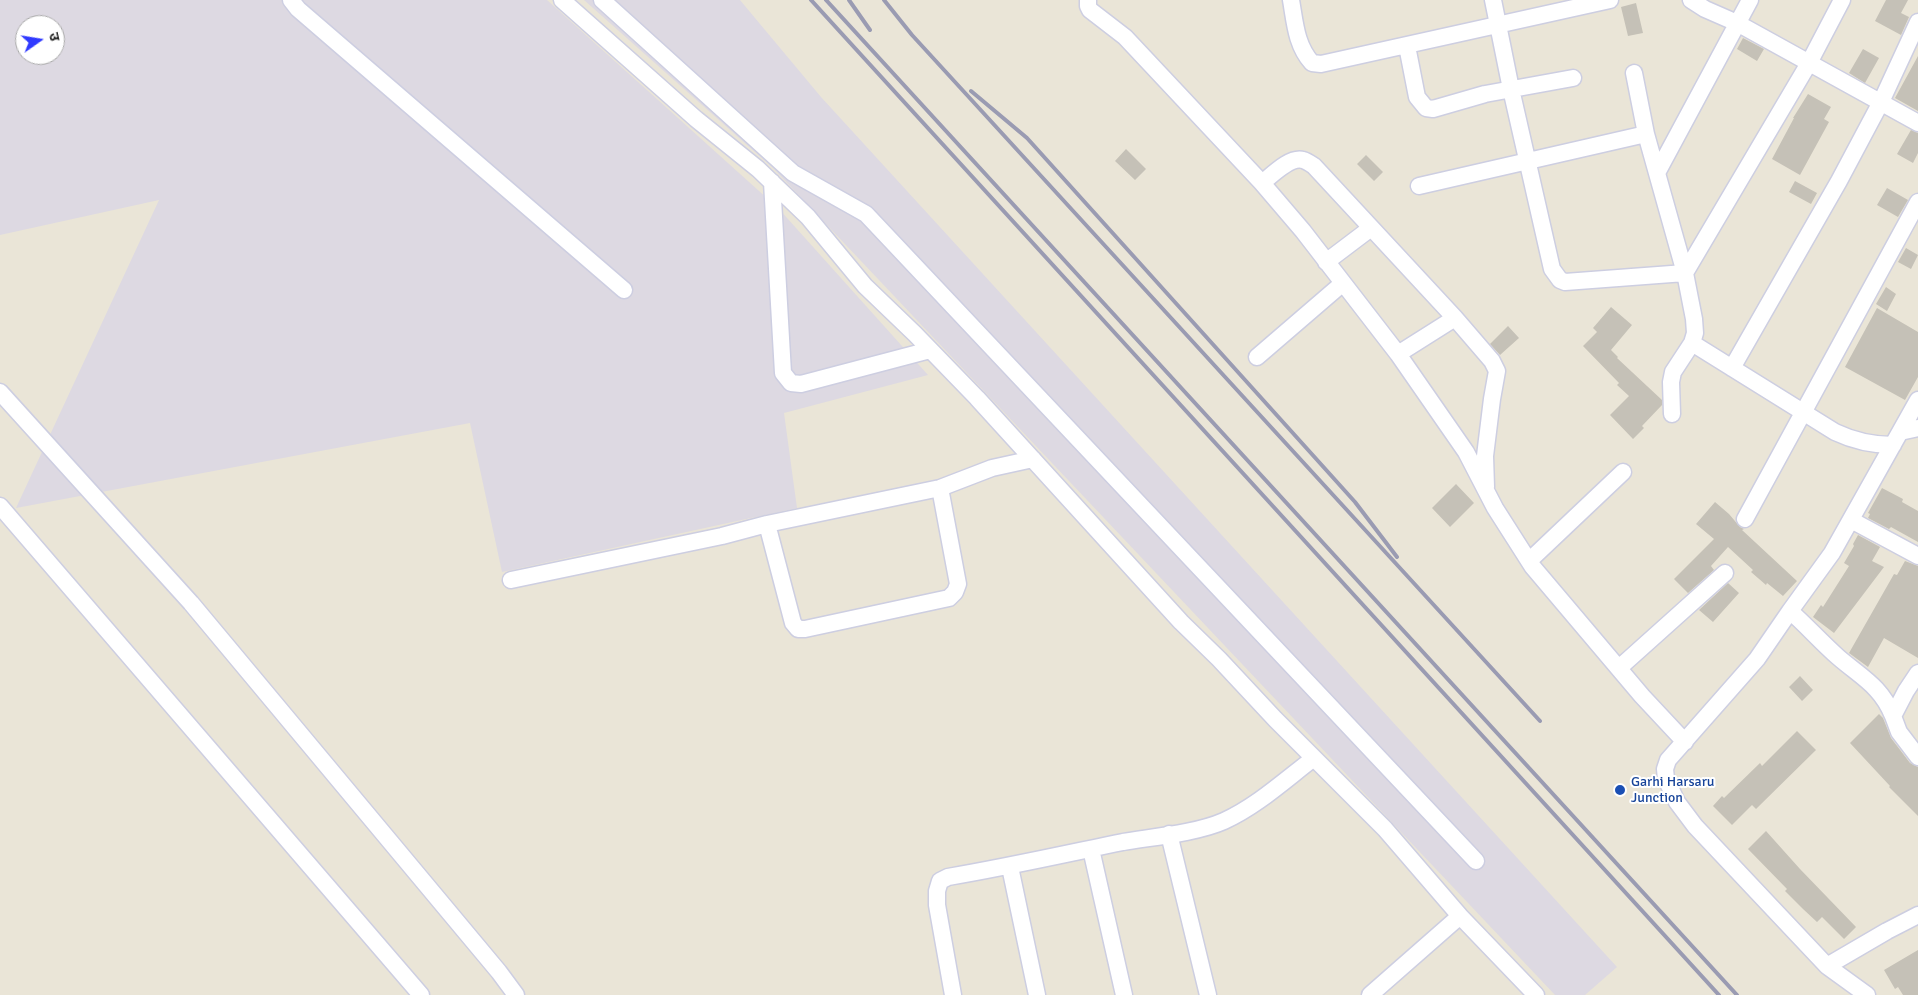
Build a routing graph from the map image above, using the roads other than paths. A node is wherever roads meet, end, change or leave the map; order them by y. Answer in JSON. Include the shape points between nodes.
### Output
{"nodes":[{"id":1,"x":291,"y":0,"type":"edge"},
{"id":2,"x":562,"y":0,"type":"edge"},
{"id":3,"x":602,"y":0,"type":"edge"},
{"id":4,"x":1088,"y":0,"type":"edge"},
{"id":5,"x":1291,"y":0,"type":"edge"},
{"id":6,"x":1493,"y":0,"type":"edge"},
{"id":7,"x":1610,"y":0,"type":"edge"},
{"id":8,"x":1691,"y":0,"type":"edge"},
{"id":9,"x":1750,"y":0,"type":"edge"},
{"id":10,"x":1842,"y":0,"type":"edge"},
{"id":11,"x":1918,"y":22,"type":"edge"},
{"id":12,"x":1737,"y":23,"type":"junction"},
{"id":13,"x":1499,"y":24,"type":"junction"},
{"id":14,"x":1407,"y":46,"type":"junction"},
{"id":15,"x":1809,"y":62,"type":"junction"},
{"id":16,"x":1634,"y":73,"type":"dead end"},
{"id":17,"x":1572,"y":78,"type":"dead end"},
{"id":18,"x":1511,"y":89,"type":"junction"},
{"id":19,"x":1881,"y":102,"type":"junction"},
{"id":20,"x":1918,"y":123,"type":"edge"},
{"id":21,"x":1646,"y":134,"type":"junction"},
{"id":22,"x":1527,"y":161,"type":"junction"},
{"id":23,"x":1657,"y":173,"type":"junction"},
{"id":24,"x":772,"y":182,"type":"junction"},
{"id":25,"x":1262,"y":183,"type":"junction"},
{"id":26,"x":1418,"y":186,"type":"dead end"},
{"id":27,"x":1918,"y":202,"type":"edge"},
{"id":28,"x":1371,"y":228,"type":"junction"},
{"id":29,"x":1326,"y":262,"type":"junction"},
{"id":30,"x":1685,"y":273,"type":"junction"},
{"id":31,"x":1342,"y":283,"type":"junction"},
{"id":32,"x":624,"y":290,"type":"dead end"},
{"id":33,"x":1455,"y":318,"type":"junction"},
{"id":34,"x":1692,"y":343,"type":"junction"},
{"id":35,"x":930,"y":350,"type":"junction"},
{"id":36,"x":1398,"y":354,"type":"junction"},
{"id":37,"x":1258,"y":357,"type":"dead end"},
{"id":38,"x":1732,"y":368,"type":"junction"},
{"id":39,"x":0,"y":392,"type":"edge"},
{"id":40,"x":1918,"y":400,"type":"edge"},
{"id":41,"x":1803,"y":413,"type":"junction"},
{"id":42,"x":1672,"y":414,"type":"dead end"},
{"id":43,"x":1918,"y":428,"type":"edge"},
{"id":44,"x":1897,"y":438,"type":"junction"},
{"id":45,"x":1033,"y":459,"type":"junction"},
{"id":46,"x":1623,"y":472,"type":"dead end"},
{"id":47,"x":940,"y":488,"type":"junction"},
{"id":48,"x":1486,"y":491,"type":"junction"},
{"id":49,"x":0,"y":506,"type":"edge"},
{"id":50,"x":1745,"y":518,"type":"dead end"},
{"id":51,"x":1851,"y":520,"type":"junction"},
{"id":52,"x":767,"y":524,"type":"junction"},
{"id":53,"x":1918,"y":556,"type":"edge"},
{"id":54,"x":1529,"y":561,"type":"junction"},
{"id":55,"x":1726,"y":573,"type":"dead end"},
{"id":56,"x":511,"y":580,"type":"dead end"},
{"id":57,"x":1790,"y":611,"type":"junction"},
{"id":58,"x":1619,"y":668,"type":"junction"},
{"id":59,"x":1918,"y":673,"type":"edge"},
{"id":60,"x":1893,"y":716,"type":"junction"},
{"id":61,"x":1685,"y":742,"type":"junction"},
{"id":62,"x":1918,"y":757,"type":"edge"},
{"id":63,"x":1314,"y":758,"type":"junction"},
{"id":64,"x":1169,"y":834,"type":"junction"},
{"id":65,"x":1091,"y":849,"type":"junction"},
{"id":66,"x":1476,"y":862,"type":"dead end"},
{"id":67,"x":1010,"y":867,"type":"junction"},
{"id":68,"x":1918,"y":915,"type":"edge"},
{"id":69,"x":1460,"y":916,"type":"junction"},
{"id":70,"x":1827,"y":966,"type":"junction"},
{"id":71,"x":421,"y":995,"type":"edge"},
{"id":72,"x":516,"y":995,"type":"edge"},
{"id":73,"x":953,"y":995,"type":"edge"},
{"id":74,"x":1037,"y":995,"type":"edge"},
{"id":75,"x":1124,"y":995,"type":"edge"},
{"id":76,"x":1208,"y":995,"type":"edge"},
{"id":77,"x":1370,"y":995,"type":"edge"},
{"id":78,"x":1536,"y":995,"type":"edge"},
{"id":79,"x":1867,"y":995,"type":"edge"}],
"edges":[{"from":1,"to":32,"type":"street"},
{"from":2,"to":24,"type":"street"},
{"from":3,"to":66,"type":"street","via":[[793,173],[866,214]]},
{"from":4,"to":25,"type":"street","via":[[1090,10],[1126,37]]},
{"from":5,"to":14,"type":"street","via":[[1297,38],[1312,63],[1321,64]]},
{"from":6,"to":13,"type":"street"},
{"from":7,"to":13,"type":"street"},
{"from":8,"to":12,"type":"street"},
{"from":9,"to":12,"type":"street"},
{"from":10,"to":15,"type":"street"},
{"from":11,"to":19,"type":"street"},
{"from":12,"to":15,"type":"street"},
{"from":12,"to":23,"type":"street"},
{"from":13,"to":14,"type":"street"},
{"from":13,"to":18,"type":"street"},
{"from":14,"to":18,"type":"street","via":[[1416,97],[1426,108],[1433,109]]},
{"from":15,"to":19,"type":"street"},
{"from":15,"to":30,"type":"street"},
{"from":16,"to":21,"type":"street"},
{"from":17,"to":18,"type":"street"},
{"from":18,"to":22,"type":"street"},
{"from":19,"to":20,"type":"street"},
{"from":19,"to":38,"type":"street"},
{"from":21,"to":22,"type":"street"},
{"from":21,"to":23,"type":"street"},
{"from":22,"to":26,"type":"street"},
{"from":22,"to":30,"type":"street","via":[[1552,269],[1560,280]]},
{"from":23,"to":30,"type":"street"},
{"from":24,"to":35,"type":"street","via":[[808,217],[865,286]]},
{"from":24,"to":35,"type":"street","via":[[783,373],[792,383],[801,384]]},
{"from":25,"to":28,"type":"street","via":[[1292,161],[1304,160],[1314,166]]},
{"from":25,"to":29,"type":"street"},
{"from":27,"to":41,"type":"street"},
{"from":28,"to":29,"type":"street"},
{"from":28,"to":33,"type":"street"},
{"from":29,"to":31,"type":"street"},
{"from":30,"to":34,"type":"street","via":[[1694,319]]},
{"from":31,"to":36,"type":"street"},
{"from":31,"to":37,"type":"street"},
{"from":33,"to":36,"type":"street"},
{"from":33,"to":48,"type":"street","via":[[1486,353],[1497,371],[1485,456]]},
{"from":34,"to":38,"type":"street"},
{"from":34,"to":42,"type":"street","via":[[1673,372]]},
{"from":35,"to":45,"type":"street"},
{"from":36,"to":48,"type":"street","via":[[1466,452]]},
{"from":38,"to":41,"type":"street"},
{"from":39,"to":72,"type":"street","via":[[191,603]]},
{"from":40,"to":44,"type":"street"},
{"from":41,"to":44,"type":"street","via":[[1851,440],[1872,445]]},
{"from":41,"to":50,"type":"street"},
{"from":43,"to":44,"type":"street"},
{"from":44,"to":51,"type":"street"},
{"from":45,"to":47,"type":"street","via":[[992,468]]},
{"from":45,"to":63,"type":"street","via":[[1181,622]]},
{"from":46,"to":54,"type":"street"},
{"from":47,"to":52,"type":"street"},
{"from":47,"to":52,"type":"street","via":[[958,584],[955,592],[949,598],[814,627],[798,629],[793,623]]},
{"from":48,"to":54,"type":"street"},
{"from":49,"to":71,"type":"street"},
{"from":51,"to":53,"type":"street"},
{"from":51,"to":57,"type":"street","via":[[1832,553]]},
{"from":52,"to":56,"type":"street"},
{"from":54,"to":58,"type":"street"},
{"from":55,"to":58,"type":"street"},
{"from":57,"to":60,"type":"street","via":[[1880,693]]},
{"from":57,"to":61,"type":"street","via":[[1757,660]]},
{"from":58,"to":61,"type":"street"},
{"from":59,"to":60,"type":"street"},
{"from":60,"to":62,"type":"street","via":[[1899,732]]},
{"from":61,"to":70,"type":"street","via":[[1668,760],[1666,769],[1666,779],[1677,802],[1695,826]]},
{"from":63,"to":64,"type":"street","via":[[1249,807],[1222,821]]},
{"from":63,"to":69,"type":"street","via":[[1385,828]]},
{"from":64,"to":65,"type":"street"},
{"from":64,"to":76,"type":"street"},
{"from":65,"to":67,"type":"street"},
{"from":65,"to":75,"type":"street"},
{"from":67,"to":73,"type":"street","via":[[940,881],[937,905]]},
{"from":67,"to":74,"type":"street"},
{"from":68,"to":70,"type":"street"},
{"from":69,"to":77,"type":"street"},
{"from":69,"to":78,"type":"street"},
{"from":70,"to":79,"type":"street"}]}
